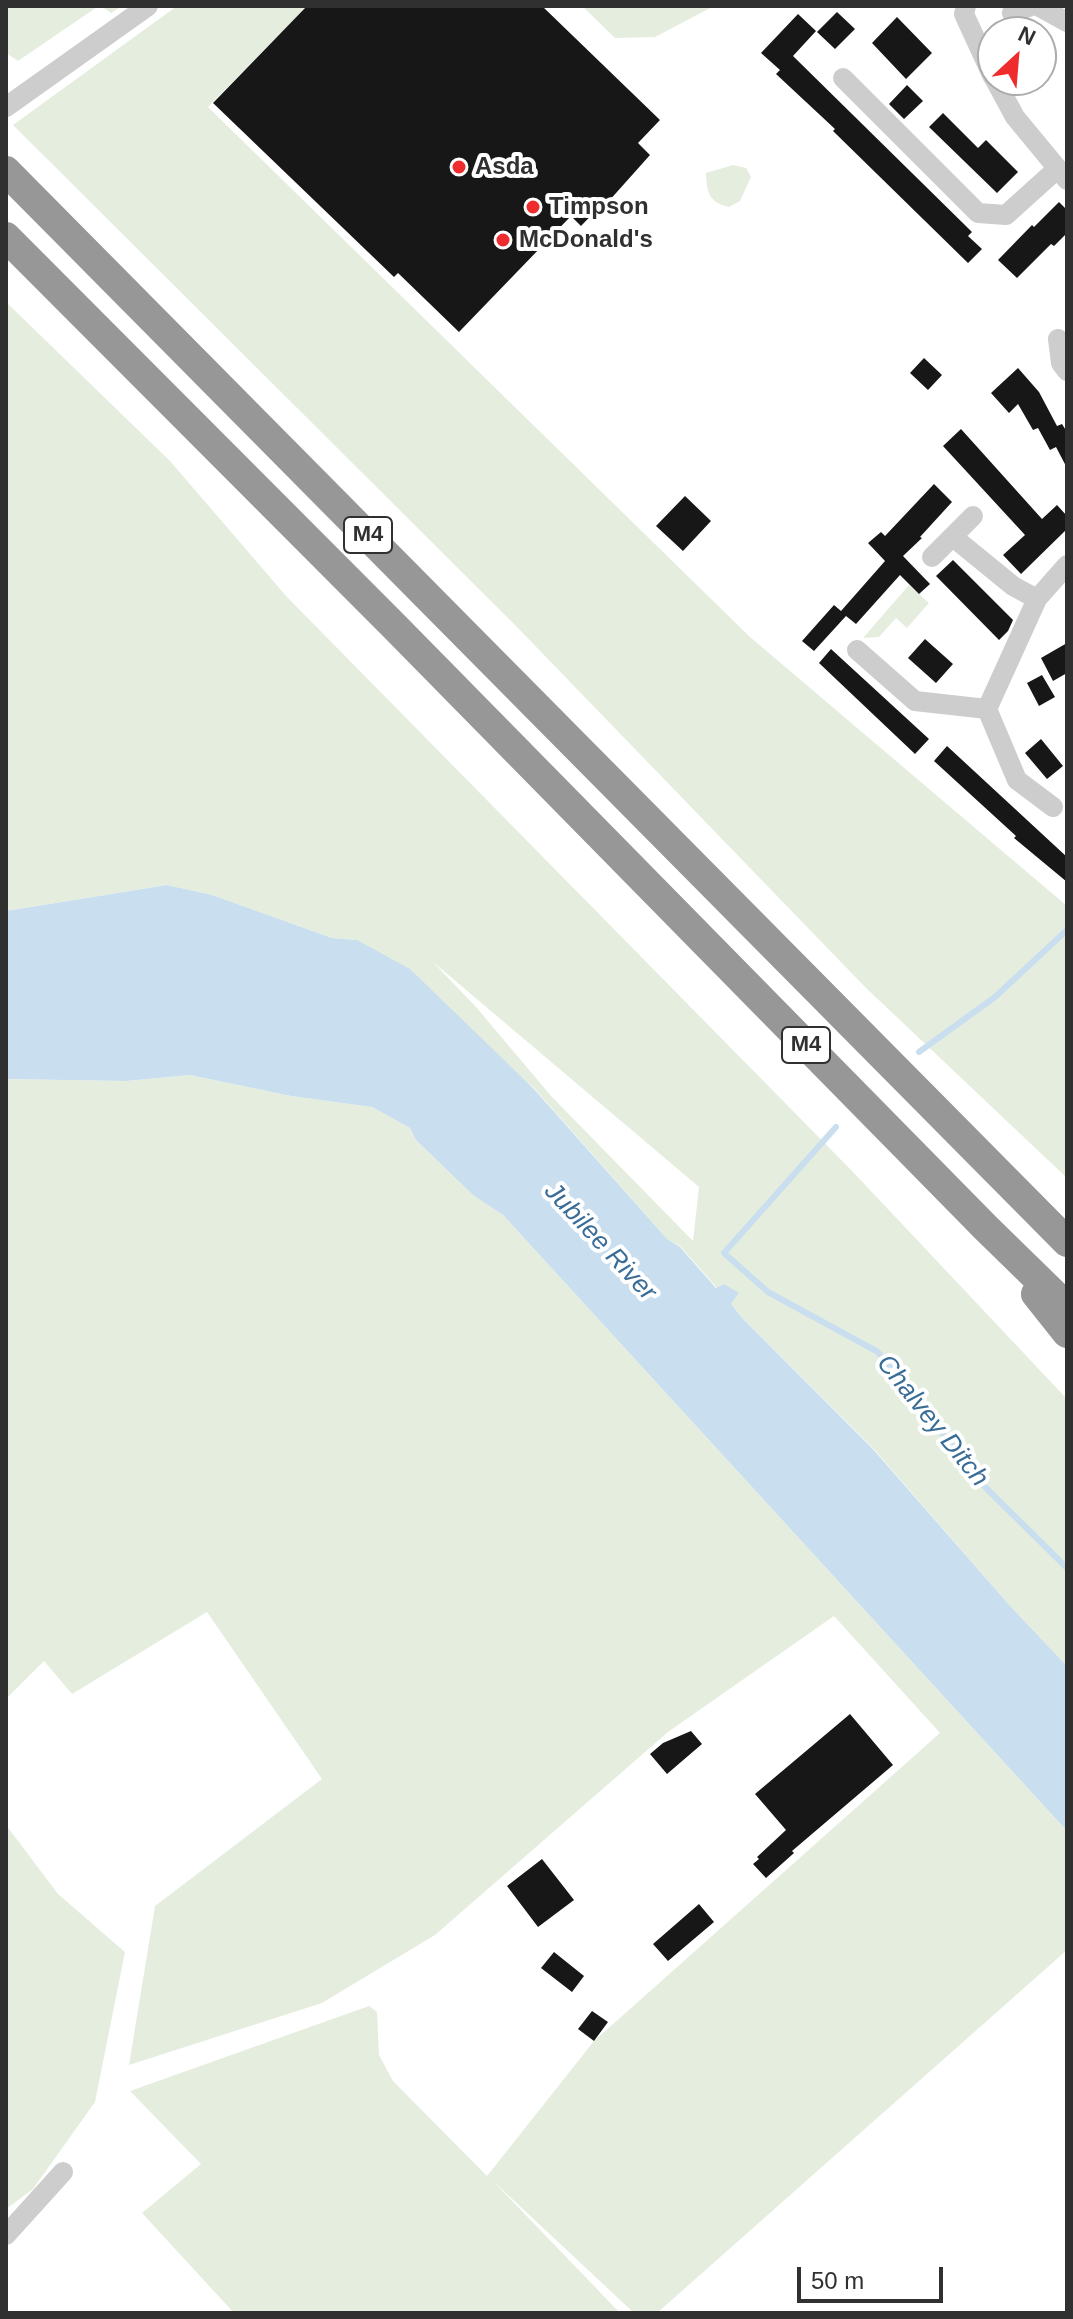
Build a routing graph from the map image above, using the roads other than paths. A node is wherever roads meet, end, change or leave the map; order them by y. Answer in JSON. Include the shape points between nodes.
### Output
{"nodes":[{"id":1,"x":148,"y":6,"type":"edge"},
{"id":2,"x":1038,"y":6,"type":"edge"},
{"id":3,"x":960,"y":9,"type":"edge"},
{"id":4,"x":1067,"y":22,"type":"edge"},
{"id":5,"x":977,"y":44,"type":"edge"},
{"id":6,"x":843,"y":78,"type":"dead end"},
{"id":7,"x":1003,"y":96,"type":"edge"},
{"id":8,"x":6,"y":107,"type":"edge"},
{"id":9,"x":6,"y":171,"type":"edge"},
{"id":10,"x":1062,"y":175,"type":"edge"},
{"id":11,"x":6,"y":237,"type":"edge"},
{"id":12,"x":1058,"y":339,"type":"dead end"},
{"id":13,"x":1067,"y":371,"type":"edge"},
{"id":14,"x":973,"y":516,"type":"dead end"},
{"id":15,"x":953,"y":537,"type":"junction"},
{"id":16,"x":932,"y":557,"type":"dead end"},
{"id":17,"x":1064,"y":574,"type":"edge"},
{"id":18,"x":1037,"y":599,"type":"junction"},
{"id":19,"x":857,"y":650,"type":"dead end"},
{"id":20,"x":987,"y":709,"type":"junction"},
{"id":21,"x":1053,"y":807,"type":"dead end"},
{"id":22,"x":986,"y":1228,"type":"junction"},
{"id":23,"x":1063,"y":1237,"type":"edge"},
{"id":24,"x":1067,"y":1307,"type":"edge"},
{"id":25,"x":1067,"y":1333,"type":"edge"},
{"id":26,"x":63,"y":2172,"type":"dead end"},
{"id":27,"x":6,"y":2235,"type":"edge"}],
"edges":[{"from":1,"to":8,"type":"street"},
{"from":2,"to":4,"type":"street"},
{"from":3,"to":5,"type":"street"},
{"from":6,"to":10,"type":"street","via":[[978,213],[1006,215]]},
{"from":7,"to":10,"type":"street"},
{"from":9,"to":23,"type":"highway","number":"M4"},
{"from":11,"to":22,"type":"highway","number":"M4"},
{"from":12,"to":13,"type":"street"},
{"from":14,"to":15,"type":"street"},
{"from":15,"to":16,"type":"street"},
{"from":15,"to":18,"type":"street"},
{"from":17,"to":18,"type":"street"},
{"from":18,"to":20,"type":"street"},
{"from":19,"to":20,"type":"street","via":[[915,701]]},
{"from":20,"to":21,"type":"street","via":[[1017,780]]},
{"from":22,"to":24,"type":"highway","number":"M4"},
{"from":22,"to":25,"type":"highway","number":"M4"},
{"from":26,"to":27,"type":"street"}]}
